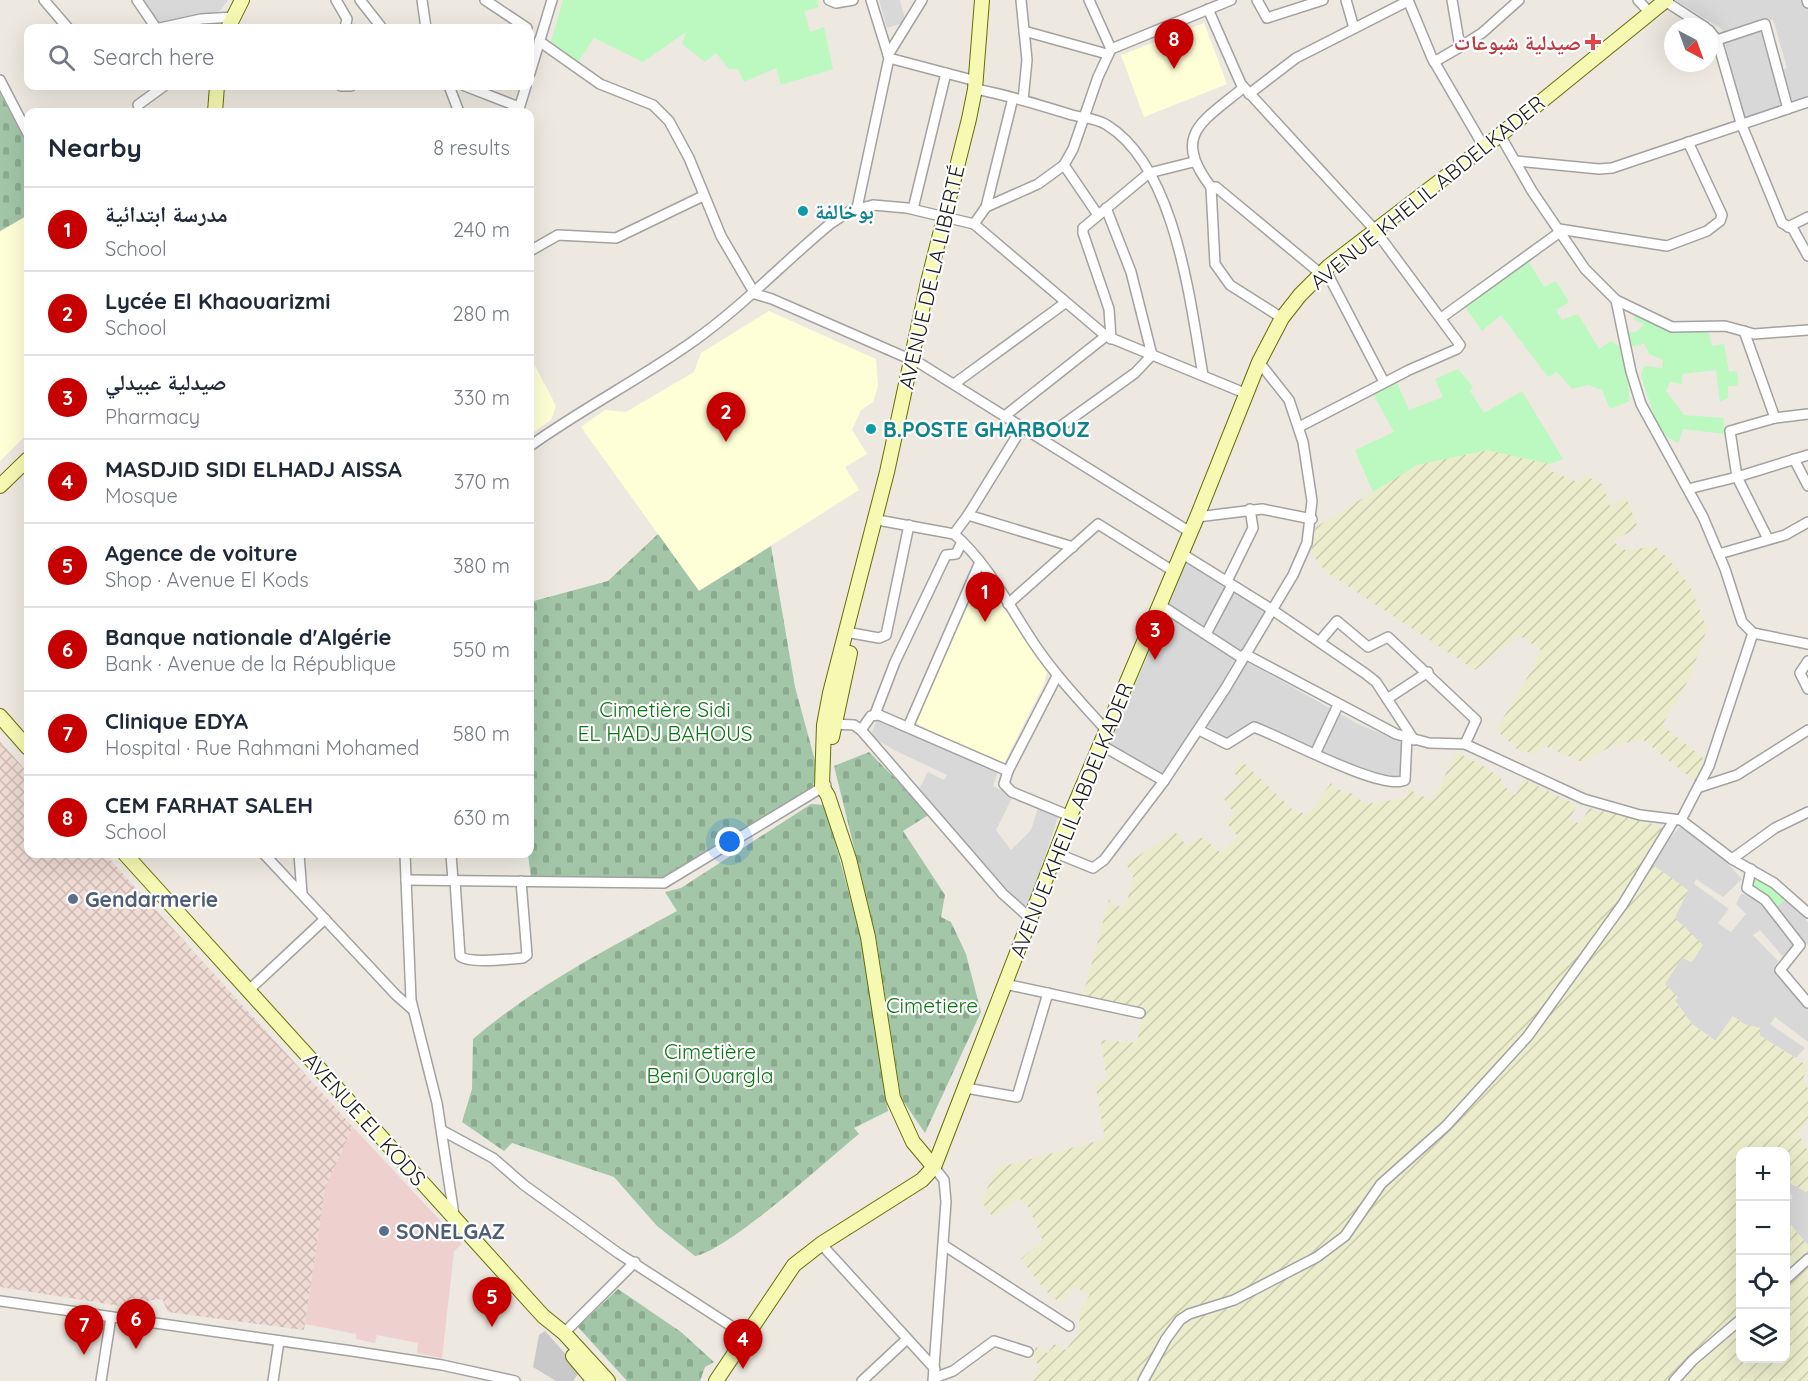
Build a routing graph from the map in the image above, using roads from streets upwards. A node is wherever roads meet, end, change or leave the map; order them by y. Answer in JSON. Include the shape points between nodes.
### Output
{"nodes":[{"id":1,"x":44,"y":0,"type":"edge"},
{"id":2,"x":137,"y":0,"type":"edge"},
{"id":3,"x":242,"y":0,"type":"edge"},
{"id":4,"x":336,"y":0,"type":"edge"},
{"id":5,"x":360,"y":0,"type":"edge"},
{"id":6,"x":422,"y":0,"type":"edge"},
{"id":7,"x":485,"y":0,"type":"edge"},
{"id":8,"x":552,"y":0,"type":"edge"},
{"id":9,"x":829,"y":0,"type":"edge"},
{"id":10,"x":852,"y":0,"type":"edge"},
{"id":11,"x":871,"y":0,"type":"edge"},
{"id":12,"x":922,"y":0,"type":"edge"},
{"id":13,"x":982,"y":0,"type":"edge"},
{"id":14,"x":990,"y":0,"type":"edge"},
{"id":15,"x":1021,"y":0,"type":"edge"},
{"id":16,"x":1088,"y":0,"type":"edge"},
{"id":17,"x":1231,"y":0,"type":"edge"},
{"id":18,"x":1257,"y":0,"type":"edge"},
{"id":19,"x":1323,"y":0,"type":"edge"},
{"id":20,"x":1346,"y":0,"type":"edge"},
{"id":21,"x":1452,"y":0,"type":"edge"},
{"id":22,"x":1519,"y":0,"type":"edge"},
{"id":23,"x":1638,"y":0,"type":"edge"},
{"id":24,"x":1665,"y":0,"type":"edge"},
{"id":25,"x":1408,"y":1,"type":"edge"},
{"id":26,"x":1208,"y":9,"type":"junction"},
{"id":27,"x":1650,"y":13,"type":"junction"},
{"id":28,"x":1692,"y":18,"type":"edge"},
{"id":29,"x":231,"y":23,"type":"edge"},
{"id":30,"x":65,"y":24,"type":"edge"},
{"id":31,"x":155,"y":24,"type":"edge"},
{"id":32,"x":177,"y":24,"type":"edge"},
{"id":33,"x":346,"y":24,"type":"edge"},
{"id":34,"x":379,"y":24,"type":"edge"},
{"id":35,"x":425,"y":24,"type":"edge"},
{"id":36,"x":521,"y":24,"type":"edge"},
{"id":37,"x":1354,"y":28,"type":"junction"},
{"id":38,"x":1024,"y":31,"type":"junction"},
{"id":39,"x":534,"y":34,"type":"edge"},
{"id":40,"x":540,"y":39,"type":"junction"},
{"id":41,"x":1718,"y":39,"type":"edge"},
{"id":42,"x":1718,"y":42,"type":"edge"},
{"id":43,"x":1460,"y":48,"type":"junction"},
{"id":44,"x":1109,"y":52,"type":"junction"},
{"id":45,"x":888,"y":56,"type":"junction"},
{"id":46,"x":534,"y":59,"type":"edge"},
{"id":47,"x":1434,"y":62,"type":"junction"},
{"id":48,"x":946,"y":73,"type":"junction"},
{"id":49,"x":0,"y":80,"type":"edge"},
{"id":50,"x":978,"y":87,"type":"junction"},
{"id":51,"x":159,"y":90,"type":"edge"},
{"id":52,"x":217,"y":90,"type":"edge"},
{"id":53,"x":451,"y":90,"type":"edge"},
{"id":54,"x":474,"y":90,"type":"edge"},
{"id":55,"x":525,"y":90,"type":"edge"},
{"id":56,"x":1246,"y":91,"type":"junction"},
{"id":57,"x":1018,"y":99,"type":"junction"},
{"id":58,"x":1808,"y":102,"type":"edge"},
{"id":59,"x":138,"y":105,"type":"dead end"},
{"id":60,"x":215,"y":108,"type":"edge"},
{"id":61,"x":457,"y":108,"type":"edge"},
{"id":62,"x":514,"y":108,"type":"edge"},
{"id":63,"x":519,"y":108,"type":"edge"},
{"id":64,"x":1788,"y":109,"type":"junction"},
{"id":65,"x":1082,"y":118,"type":"junction"},
{"id":66,"x":1741,"y":123,"type":"junction"},
{"id":67,"x":24,"y":126,"type":"edge"},
{"id":68,"x":1500,"y":135,"type":"junction"},
{"id":69,"x":1688,"y":142,"type":"junction"},
{"id":70,"x":1484,"y":147,"type":"junction"},
{"id":71,"x":1516,"y":161,"type":"junction"},
{"id":72,"x":1193,"y":162,"type":"junction"},
{"id":73,"x":1064,"y":165,"type":"junction"},
{"id":74,"x":1149,"y":173,"type":"junction"},
{"id":75,"x":1210,"y":187,"type":"junction"},
{"id":76,"x":703,"y":196,"type":"junction"},
{"id":77,"x":986,"y":207,"type":"junction"},
{"id":78,"x":857,"y":208,"type":"junction"},
{"id":79,"x":1106,"y":208,"type":"junction"},
{"id":80,"x":912,"y":209,"type":"junction"},
{"id":81,"x":1098,"y":215,"type":"junction"},
{"id":82,"x":1808,"y":217,"type":"edge"},
{"id":83,"x":947,"y":218,"type":"junction"},
{"id":84,"x":974,"y":224,"type":"junction"},
{"id":85,"x":1788,"y":227,"type":"junction"},
{"id":86,"x":1375,"y":230,"type":"junction"},
{"id":87,"x":1559,"y":230,"type":"junction"},
{"id":88,"x":534,"y":249,"type":"edge"},
{"id":89,"x":1808,"y":256,"type":"edge"},
{"id":90,"x":1323,"y":271,"type":"junction"},
{"id":91,"x":755,"y":294,"type":"junction"},
{"id":92,"x":1616,"y":300,"type":"junction"},
{"id":93,"x":1065,"y":303,"type":"junction"},
{"id":94,"x":1282,"y":318,"type":"junction"},
{"id":95,"x":1441,"y":318,"type":"junction"},
{"id":96,"x":1808,"y":330,"type":"edge"},
{"id":97,"x":1743,"y":331,"type":"junction"},
{"id":98,"x":1109,"y":338,"type":"junction"},
{"id":99,"x":1152,"y":355,"type":"junction"},
{"id":100,"x":917,"y":362,"type":"junction"},
{"id":101,"x":1259,"y":362,"type":"junction"},
{"id":102,"x":1203,"y":375,"type":"junction"},
{"id":103,"x":1384,"y":382,"type":"junction"},
{"id":104,"x":954,"y":384,"type":"junction"},
{"id":105,"x":1247,"y":394,"type":"junction"},
{"id":106,"x":1808,"y":414,"type":"edge"},
{"id":107,"x":1005,"y":415,"type":"junction"},
{"id":108,"x":1775,"y":418,"type":"junction"},
{"id":109,"x":1023,"y":426,"type":"junction"},
{"id":110,"x":1299,"y":427,"type":"junction"},
{"id":111,"x":1042,"y":439,"type":"junction"},
{"id":112,"x":534,"y":443,"type":"edge"},
{"id":113,"x":1808,"y":455,"type":"edge"},
{"id":114,"x":1794,"y":459,"type":"junction"},
{"id":115,"x":24,"y":463,"type":"edge"},
{"id":116,"x":1737,"y":477,"type":"junction"},
{"id":117,"x":0,"y":486,"type":"edge"},
{"id":118,"x":1808,"y":486,"type":"edge"},
{"id":119,"x":1688,"y":489,"type":"junction"},
{"id":120,"x":1251,"y":509,"type":"junction"},
{"id":121,"x":968,"y":515,"type":"junction"},
{"id":122,"x":1197,"y":518,"type":"junction"},
{"id":123,"x":1312,"y":519,"type":"junction"},
{"id":124,"x":883,"y":521,"type":"junction"},
{"id":125,"x":1808,"y":522,"type":"edge"},
{"id":126,"x":909,"y":525,"type":"junction"},
{"id":127,"x":1190,"y":532,"type":"junction"},
{"id":128,"x":954,"y":534,"type":"junction"},
{"id":129,"x":1767,"y":539,"type":"junction"},
{"id":130,"x":962,"y":542,"type":"junction"},
{"id":131,"x":1073,"y":547,"type":"junction"},
{"id":132,"x":1180,"y":553,"type":"junction"},
{"id":133,"x":1719,"y":554,"type":"junction"},
{"id":134,"x":980,"y":562,"type":"junction"},
{"id":135,"x":1173,"y":571,"type":"junction"},
{"id":136,"x":1230,"y":583,"type":"junction"},
{"id":137,"x":1008,"y":604,"type":"junction"},
{"id":138,"x":1159,"y":604,"type":"junction"},
{"id":139,"x":1271,"y":609,"type":"junction"},
{"id":140,"x":850,"y":633,"type":"junction"},
{"id":141,"x":1753,"y":633,"type":"junction"},
{"id":142,"x":1206,"y":634,"type":"junction"},
{"id":143,"x":1320,"y":641,"type":"junction"},
{"id":144,"x":1808,"y":644,"type":"edge"},
{"id":145,"x":1243,"y":656,"type":"junction"},
{"id":146,"x":1808,"y":661,"type":"edge"},
{"id":147,"x":1428,"y":672,"type":"junction"},
{"id":148,"x":1057,"y":676,"type":"junction"},
{"id":149,"x":1808,"y":688,"type":"edge"},
{"id":150,"x":1387,"y":699,"type":"junction"},
{"id":151,"x":1338,"y":705,"type":"junction"},
{"id":152,"x":875,"y":714,"type":"junction"},
{"id":153,"x":0,"y":716,"type":"edge"},
{"id":154,"x":833,"y":724,"type":"junction"},
{"id":155,"x":908,"y":727,"type":"junction"},
{"id":156,"x":861,"y":730,"type":"junction"},
{"id":157,"x":1106,"y":730,"type":"junction"},
{"id":158,"x":1199,"y":730,"type":"junction"},
{"id":159,"x":1808,"y":730,"type":"edge"},
{"id":160,"x":1410,"y":738,"type":"junction"},
{"id":161,"x":24,"y":743,"type":"edge"},
{"id":162,"x":1465,"y":744,"type":"junction"},
{"id":163,"x":1101,"y":746,"type":"junction"},
{"id":164,"x":1316,"y":754,"type":"junction"},
{"id":165,"x":1008,"y":771,"type":"junction"},
{"id":166,"x":1164,"y":781,"type":"junction"},
{"id":167,"x":1700,"y":787,"type":"junction"},
{"id":168,"x":826,"y":789,"type":"junction"},
{"id":169,"x":1808,"y":812,"type":"edge"},
{"id":170,"x":1070,"y":816,"type":"junction"},
{"id":171,"x":1677,"y":820,"type":"junction"},
{"id":172,"x":1056,"y":853,"type":"junction"},
{"id":173,"x":129,"y":858,"type":"edge"},
{"id":174,"x":268,"y":858,"type":"edge"},
{"id":175,"x":298,"y":858,"type":"edge"},
{"id":176,"x":405,"y":858,"type":"edge"},
{"id":177,"x":451,"y":858,"type":"edge"},
{"id":178,"x":1732,"y":859,"type":"junction"},
{"id":179,"x":1751,"y":869,"type":"junction"},
{"id":180,"x":406,"y":880,"type":"junction"},
{"id":181,"x":454,"y":881,"type":"junction"},
{"id":182,"x":521,"y":881,"type":"junction"},
{"id":183,"x":302,"y":894,"type":"junction"},
{"id":184,"x":1808,"y":913,"type":"edge"},
{"id":185,"x":325,"y":919,"type":"junction"},
{"id":186,"x":1031,"y":919,"type":"junction"},
{"id":187,"x":1005,"y":984,"type":"junction"},
{"id":188,"x":249,"y":990,"type":"junction"},
{"id":189,"x":1048,"y":993,"type":"junction"},
{"id":190,"x":1808,"y":1003,"type":"edge"},
{"id":191,"x":413,"y":1010,"type":"junction"},
{"id":192,"x":1140,"y":1013,"type":"dead end"},
{"id":193,"x":966,"y":1088,"type":"junction"},
{"id":194,"x":442,"y":1131,"type":"junction"},
{"id":195,"x":934,"y":1167,"type":"junction"},
{"id":196,"x":454,"y":1216,"type":"junction"},
{"id":197,"x":821,"y":1244,"type":"junction"},
{"id":198,"x":945,"y":1246,"type":"junction"},
{"id":199,"x":1808,"y":1258,"type":"edge"},
{"id":200,"x":635,"y":1262,"type":"junction"},
{"id":201,"x":1790,"y":1274,"type":"edge"},
{"id":202,"x":0,"y":1301,"type":"edge"},
{"id":203,"x":543,"y":1316,"type":"junction"},
{"id":204,"x":111,"y":1317,"type":"junction"},
{"id":205,"x":1736,"y":1323,"type":"edge"},
{"id":206,"x":1069,"y":1326,"type":"dead end"},
{"id":207,"x":564,"y":1333,"type":"junction"},
{"id":208,"x":745,"y":1335,"type":"junction"},
{"id":209,"x":908,"y":1339,"type":"junction"},
{"id":210,"x":279,"y":1341,"type":"junction"},
{"id":211,"x":1028,"y":1352,"type":"dead end"},
{"id":212,"x":934,"y":1376,"type":"edge"},
{"id":213,"x":588,"y":1378,"type":"edge"},
{"id":214,"x":101,"y":1381,"type":"edge"},
{"id":215,"x":273,"y":1381,"type":"edge"},
{"id":216,"x":515,"y":1381,"type":"edge"},
{"id":217,"x":608,"y":1381,"type":"edge"},
{"id":218,"x":716,"y":1381,"type":"edge"},
{"id":219,"x":862,"y":1381,"type":"edge"},
{"id":220,"x":1143,"y":1381,"type":"edge"},
{"id":221,"x":1674,"y":1381,"type":"edge"}],
"edges":[{"from":1,"to":30,"type":"street"},
{"from":2,"to":31,"type":"street"},
{"from":3,"to":29,"type":"street"},
{"from":4,"to":33,"type":"street"},
{"from":5,"to":34,"type":"street"},
{"from":6,"to":35,"type":"street"},
{"from":7,"to":36,"type":"street"},
{"from":8,"to":40,"type":"street"},
{"from":9,"to":10,"type":"street"},
{"from":11,"to":45,"type":"street"},
{"from":12,"to":45,"type":"street"},
{"from":13,"to":50,"type":"street","name":"AVENUE DE LA LIBERTÉ"},
{"from":14,"to":50,"type":"street","name":"AVENUE DE LA LIBERTÉ"},
{"from":15,"to":38,"type":"street"},
{"from":16,"to":44,"type":"street"},
{"from":17,"to":26,"type":"street"},
{"from":18,"to":19,"type":"street","via":[[1267,18]]},
{"from":20,"to":37,"type":"street"},
{"from":21,"to":43,"type":"street"},
{"from":22,"to":43,"type":"street"},
{"from":23,"to":27,"type":"street"},
{"from":24,"to":27,"type":"street","name":"AVENUE KHELIL ABDELKADER"},
{"from":24,"to":28,"type":"street"},
{"from":25,"to":37,"type":"street"},
{"from":25,"to":47,"type":"street"},
{"from":26,"to":44,"type":"street"},
{"from":26,"to":56,"type":"street"},
{"from":27,"to":68,"type":"street","name":"AVENUE KHELIL ABDELKADER"},
{"from":29,"to":32,"type":"street","via":[[201,19]]},
{"from":37,"to":56,"type":"street","via":[[1296,58]]},
{"from":38,"to":44,"type":"street"},
{"from":38,"to":57,"type":"street","via":[[1027,60]]},
{"from":39,"to":40,"type":"street"},
{"from":40,"to":46,"type":"street"},
{"from":40,"to":76,"type":"street","via":[[600,84],[661,111],[680,139]]},
{"from":41,"to":64,"type":"street","via":[[1764,23]]},
{"from":42,"to":66,"type":"street"},
{"from":43,"to":47,"type":"street"},
{"from":44,"to":65,"type":"street"},
{"from":45,"to":48,"type":"street"},
{"from":45,"to":78,"type":"street"},
{"from":47,"to":70,"type":"street"},
{"from":48,"to":50,"type":"street"},
{"from":48,"to":80,"type":"street"},
{"from":49,"to":67,"type":"street"},
{"from":50,"to":57,"type":"street"},
{"from":50,"to":83,"type":"street","name":"AVENUE DE LA LIBERTÉ"},
{"from":51,"to":59,"type":"street"},
{"from":52,"to":60,"type":"street"},
{"from":53,"to":61,"type":"street"},
{"from":54,"to":62,"type":"street"},
{"from":55,"to":63,"type":"street"},
{"from":56,"to":72,"type":"street","via":[[1197,131],[1190,149]]},
{"from":56,"to":86,"type":"street"},
{"from":57,"to":65,"type":"street"},
{"from":57,"to":77,"type":"street"},
{"from":58,"to":64,"type":"street"},
{"from":64,"to":66,"type":"street"},
{"from":65,"to":73,"type":"street"},
{"from":65,"to":74,"type":"street","via":[[1099,121],[1118,133]]},
{"from":66,"to":69,"type":"street"},
{"from":66,"to":85,"type":"street","via":[[1782,223]]},
{"from":68,"to":70,"type":"street","name":"AVENUE KHELIL ABDELKADER"},
{"from":68,"to":71,"type":"street"},
{"from":69,"to":71,"type":"street","via":[[1612,168]]},
{"from":69,"to":87,"type":"street","via":[[1722,214],[1720,221],[1707,231],[1667,246]]},
{"from":70,"to":86,"type":"street","name":"AVENUE KHELIL ABDELKADER"},
{"from":71,"to":87,"type":"street"},
{"from":72,"to":74,"type":"street"},
{"from":72,"to":75,"type":"street"},
{"from":73,"to":77,"type":"street","via":[[1038,184]]},
{"from":73,"to":81,"type":"street"},
{"from":74,"to":79,"type":"street"},
{"from":74,"to":102,"type":"street","via":[[1162,200],[1178,254]]},
{"from":75,"to":90,"type":"street","via":[[1216,187]]},
{"from":75,"to":94,"type":"street","via":[[1215,264],[1230,285]]},
{"from":76,"to":88,"type":"street","via":[[616,238],[558,235]]},
{"from":76,"to":91,"type":"street"},
{"from":77,"to":84,"type":"street"},
{"from":78,"to":80,"type":"street","via":[[873,205]]},
{"from":78,"to":91,"type":"street","via":[[818,234]]},
{"from":79,"to":81,"type":"street"},
{"from":79,"to":99,"type":"street","via":[[1131,272]]},
{"from":80,"to":83,"type":"street"},
{"from":81,"to":98,"type":"street","via":[[1083,233],[1109,309]]},
{"from":82,"to":85,"type":"street"},
{"from":83,"to":84,"type":"street"},
{"from":83,"to":100,"type":"street","name":"AVENUE DE LA LIBERTÉ"},
{"from":84,"to":93,"type":"street"},
{"from":85,"to":89,"type":"street"},
{"from":86,"to":90,"type":"street","name":"AVENUE KHELIL ABDELKADER"},
{"from":86,"to":95,"type":"street"},
{"from":87,"to":92,"type":"street","via":[[1585,269]]},
{"from":87,"to":95,"type":"street"},
{"from":90,"to":94,"type":"street","name":"AVENUE KHELIL ABDELKADER"},
{"from":90,"to":103,"type":"street"},
{"from":91,"to":100,"type":"street"},
{"from":91,"to":112,"type":"street","via":[[694,340]]},
{"from":92,"to":97,"type":"street","via":[[1672,327],[1725,326]]},
{"from":92,"to":119,"type":"street","via":[[1641,404]]},
{"from":93,"to":98,"type":"street"},
{"from":93,"to":104,"type":"street"},
{"from":94,"to":101,"type":"street","name":"AVENUE KHELIL ABDELKADER"},
{"from":95,"to":103,"type":"street","via":[[1459,347]]},
{"from":96,"to":97,"type":"street"},
{"from":97,"to":108,"type":"street"},
{"from":98,"to":99,"type":"street"},
{"from":98,"to":107,"type":"street"},
{"from":99,"to":102,"type":"street"},
{"from":99,"to":111,"type":"street","via":[[1135,373]]},
{"from":100,"to":104,"type":"street"},
{"from":100,"to":124,"type":"street","name":"AVENUE DE LA LIBERTÉ"},
{"from":100,"to":140,"type":"street","name":"AVENUE DE LA LIBERTÉ"},
{"from":101,"to":105,"type":"street","name":"AVENUE KHELIL ABDELKADER"},
{"from":101,"to":110,"type":"street","via":[[1283,390]]},
{"from":102,"to":105,"type":"street"},
{"from":103,"to":110,"type":"street"},
{"from":104,"to":107,"type":"street"},
{"from":105,"to":122,"type":"street","name":"AVENUE KHELIL ABDELKADER"},
{"from":106,"to":108,"type":"street"},
{"from":107,"to":109,"type":"street"},
{"from":108,"to":116,"type":"street","via":[[1730,431]]},
{"from":109,"to":111,"type":"street"},
{"from":109,"to":121,"type":"street"},
{"from":110,"to":123,"type":"street","via":[[1309,471]]},
{"from":111,"to":127,"type":"street"},
{"from":113,"to":114,"type":"street"},
{"from":114,"to":116,"type":"street"},
{"from":114,"to":118,"type":"street"},
{"from":115,"to":117,"type":"street"},
{"from":116,"to":119,"type":"street"},
{"from":116,"to":129,"type":"street"},
{"from":119,"to":133,"type":"street"},
{"from":120,"to":122,"type":"street"},
{"from":120,"to":123,"type":"street"},
{"from":120,"to":136,"type":"street","via":[[1253,528]]},
{"from":121,"to":128,"type":"street"},
{"from":121,"to":131,"type":"street"},
{"from":122,"to":127,"type":"street","name":"AVENUE KHELIL ABDELKADER"},
{"from":123,"to":139,"type":"street","via":[[1302,557]]},
{"from":124,"to":126,"type":"street"},
{"from":124,"to":140,"type":"street","name":"AVENUE DE LA LIBERTÉ"},
{"from":125,"to":129,"type":"street"},
{"from":126,"to":128,"type":"street"},
{"from":126,"to":140,"type":"street","via":[[886,635],[879,638]]},
{"from":127,"to":132,"type":"street","name":"AVENUE KHELIL ABDELKADER"},
{"from":128,"to":130,"type":"street"},
{"from":129,"to":133,"type":"street"},
{"from":130,"to":134,"type":"street"},
{"from":130,"to":152,"type":"street","via":[[956,554],[946,555]]},
{"from":131,"to":135,"type":"street","via":[[1094,525],[1100,524]]},
{"from":131,"to":137,"type":"street"},
{"from":132,"to":135,"type":"street","name":"AVENUE KHELIL ABDELKADER"},
{"from":132,"to":136,"type":"street"},
{"from":133,"to":141,"type":"street","via":[[1741,619]]},
{"from":134,"to":137,"type":"street"},
{"from":134,"to":155,"type":"street"},
{"from":135,"to":138,"type":"street","name":"AVENUE KHELIL ABDELKADER"},
{"from":136,"to":139,"type":"street"},
{"from":136,"to":142,"type":"street"},
{"from":137,"to":148,"type":"street"},
{"from":138,"to":142,"type":"street"},
{"from":138,"to":157,"type":"street","name":"AVENUE KHELIL ABDELKADER"},
{"from":139,"to":143,"type":"street"},
{"from":139,"to":145,"type":"street"},
{"from":140,"to":154,"type":"street","name":"AVENUE DE LA LIBERTÉ"},
{"from":140,"to":168,"type":"street","name":"AVENUE DE LA LIBERTÉ","via":[[825,714]]},
{"from":141,"to":144,"type":"street"},
{"from":141,"to":167,"type":"street"},
{"from":142,"to":145,"type":"street"},
{"from":143,"to":147,"type":"street","via":[[1336,621],[1368,647],[1388,637]]},
{"from":143,"to":150,"type":"street","via":[[1371,678]]},
{"from":145,"to":151,"type":"street"},
{"from":145,"to":158,"type":"street"},
{"from":146,"to":149,"type":"street","via":[[1800,673]]},
{"from":147,"to":150,"type":"street"},
{"from":147,"to":162,"type":"street","via":[[1476,720]]},
{"from":148,"to":157,"type":"street"},
{"from":148,"to":165,"type":"street"},
{"from":150,"to":160,"type":"street"},
{"from":151,"to":160,"type":"street"},
{"from":151,"to":164,"type":"street"},
{"from":152,"to":155,"type":"street"},
{"from":152,"to":156,"type":"street"},
{"from":153,"to":161,"type":"street"},
{"from":154,"to":156,"type":"street","via":[[854,725]]},
{"from":154,"to":168,"type":"street","name":"AVENUE DE LA LIBERTÉ"},
{"from":155,"to":165,"type":"street"},
{"from":156,"to":186,"type":"street","via":[[1003,894]]},
{"from":157,"to":163,"type":"street","name":"AVENUE KHELIL ABDELKADER"},
{"from":158,"to":164,"type":"street","via":[[1227,744],[1254,728]]},
{"from":158,"to":166,"type":"street"},
{"from":159,"to":167,"type":"street","via":[[1737,775]]},
{"from":160,"to":162,"type":"street"},
{"from":160,"to":164,"type":"street","via":[[1406,775],[1401,782],[1357,773]]},
{"from":162,"to":171,"type":"street","via":[[1592,802]]},
{"from":163,"to":166,"type":"street"},
{"from":163,"to":170,"type":"street","name":"AVENUE KHELIL ABDELKADER"},
{"from":165,"to":170,"type":"street","via":[[1004,784],[1012,792]]},
{"from":166,"to":172,"type":"street","via":[[1096,867]]},
{"from":167,"to":171,"type":"street"},
{"from":168,"to":182,"type":"street","via":[[668,882]]},
{"from":168,"to":195,"type":"street","name":"AVENUE DE LA LIBERTÉ","via":[[849,859],[868,937],[893,1098],[913,1142]]},
{"from":169,"to":178,"type":"street","via":[[1775,828]]},
{"from":170,"to":172,"type":"street","name":"AVENUE KHELIL ABDELKADER"},
{"from":171,"to":178,"type":"street"},
{"from":171,"to":220,"type":"street","via":[[1623,904],[1527,1036],[1446,1126],[1381,1184],[1345,1236],[1317,1257],[1234,1300],[1180,1320]]},
{"from":172,"to":186,"type":"street","name":"AVENUE KHELIL ABDELKADER"},
{"from":173,"to":188,"type":"street","name":"AVENUE EL KODS"},
{"from":174,"to":183,"type":"street"},
{"from":175,"to":183,"type":"street"},
{"from":176,"to":180,"type":"street"},
{"from":177,"to":181,"type":"street"},
{"from":178,"to":179,"type":"street"},
{"from":179,"to":184,"type":"street"},
{"from":179,"to":190,"type":"street","via":[[1747,888],[1765,900],[1800,945],[1780,970]]},
{"from":180,"to":181,"type":"street"},
{"from":180,"to":191,"type":"street"},
{"from":181,"to":182,"type":"street"},
{"from":181,"to":182,"type":"street","via":[[460,956],[464,960],[527,955]]},
{"from":183,"to":185,"type":"street"},
{"from":185,"to":188,"type":"street"},
{"from":185,"to":191,"type":"street"},
{"from":186,"to":187,"type":"street","name":"AVENUE KHELIL ABDELKADER"},
{"from":187,"to":189,"type":"street"},
{"from":187,"to":193,"type":"street","name":"AVENUE KHELIL ABDELKADER"},
{"from":188,"to":196,"type":"street","name":"AVENUE EL KODS"},
{"from":189,"to":192,"type":"street"},
{"from":189,"to":193,"type":"street","via":[[1017,1097]]},
{"from":191,"to":194,"type":"street"},
{"from":193,"to":195,"type":"street","name":"AVENUE KHELIL ABDELKADER"},
{"from":194,"to":196,"type":"street"},
{"from":194,"to":200,"type":"street","via":[[493,1158],[563,1214]]},
{"from":195,"to":197,"type":"street","name":"AVENUE KHELIL ABDELKADER","via":[[922,1180]]},
{"from":195,"to":198,"type":"street","via":[[945,1186]]},
{"from":196,"to":203,"type":"street","name":"AVENUE EL KODS"},
{"from":197,"to":208,"type":"street","name":"AVENUE KHELIL ABDELKADER","via":[[794,1265]]},
{"from":197,"to":209,"type":"street"},
{"from":198,"to":206,"type":"street"},
{"from":198,"to":212,"type":"street"},
{"from":199,"to":201,"type":"street"},
{"from":200,"to":207,"type":"street"},
{"from":200,"to":208,"type":"street"},
{"from":202,"to":204,"type":"street"},
{"from":203,"to":207,"type":"street","name":"AVENUE EL KODS"},
{"from":203,"to":213,"type":"street"},
{"from":204,"to":210,"type":"street"},
{"from":204,"to":214,"type":"street"},
{"from":205,"to":221,"type":"street","via":[[1692,1360]]},
{"from":207,"to":217,"type":"street","name":"AVENUE EL KODS"},
{"from":208,"to":218,"type":"street","name":"AVENUE KHELIL ABDELKADER"},
{"from":209,"to":212,"type":"street"},
{"from":209,"to":219,"type":"street"},
{"from":210,"to":215,"type":"street"},
{"from":210,"to":216,"type":"street","via":[[442,1365]]},
{"from":211,"to":212,"type":"street","via":[[994,1341],[953,1371]]}]}
